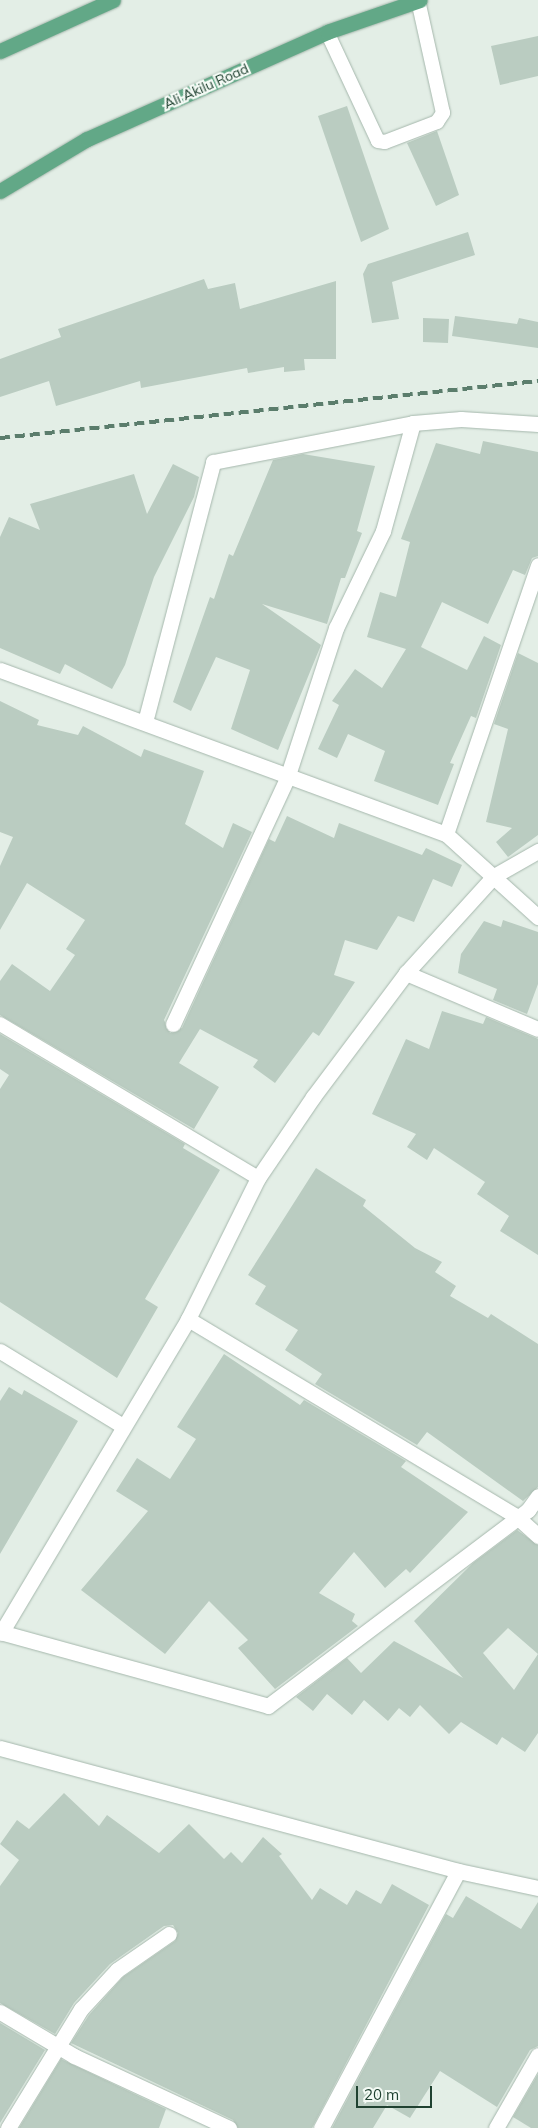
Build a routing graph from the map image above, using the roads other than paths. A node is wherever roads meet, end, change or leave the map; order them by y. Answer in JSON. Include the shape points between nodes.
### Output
{"nodes":[{"id":1,"x":113,"y":0,"type":"edge"},
{"id":2,"x":419,"y":0,"type":"edge"},
{"id":3,"x":327,"y":32,"type":"junction"},
{"id":4,"x":0,"y":51,"type":"edge"},
{"id":5,"x":0,"y":191,"type":"edge"},
{"id":6,"x":413,"y":423,"type":"junction"},
{"id":7,"x":538,"y":424,"type":"edge"},
{"id":8,"x":538,"y":565,"type":"edge"},
{"id":9,"x":0,"y":670,"type":"edge"},
{"id":10,"x":145,"y":722,"type":"junction"},
{"id":11,"x":287,"y":778,"type":"junction"},
{"id":12,"x":446,"y":834,"type":"junction"},
{"id":13,"x":538,"y":851,"type":"edge"},
{"id":14,"x":494,"y":876,"type":"junction"},
{"id":15,"x":538,"y":917,"type":"edge"},
{"id":16,"x":406,"y":973,"type":"junction"},
{"id":17,"x":0,"y":1024,"type":"edge"},
{"id":18,"x":173,"y":1024,"type":"dead end"},
{"id":19,"x":538,"y":1029,"type":"edge"},
{"id":20,"x":258,"y":1178,"type":"junction"},
{"id":21,"x":188,"y":1319,"type":"junction"},
{"id":22,"x":0,"y":1351,"type":"edge"},
{"id":23,"x":122,"y":1425,"type":"junction"},
{"id":24,"x":538,"y":1496,"type":"edge"},
{"id":25,"x":516,"y":1516,"type":"junction"},
{"id":26,"x":538,"y":1536,"type":"edge"},
{"id":27,"x":0,"y":1632,"type":"edge"},
{"id":28,"x":0,"y":1748,"type":"edge"},
{"id":29,"x":458,"y":1872,"type":"junction"},
{"id":30,"x":538,"y":1888,"type":"edge"},
{"id":31,"x":169,"y":1934,"type":"dead end"},
{"id":32,"x":0,"y":2012,"type":"edge"},
{"id":33,"x":60,"y":2048,"type":"junction"},
{"id":34,"x":538,"y":2054,"type":"edge"},
{"id":35,"x":8,"y":2128,"type":"edge"},
{"id":36,"x":229,"y":2128,"type":"edge"},
{"id":37,"x":321,"y":2128,"type":"edge"},
{"id":38,"x":496,"y":2128,"type":"edge"}],
"edges":[{"from":1,"to":4,"type":"main road"},
{"from":2,"to":3,"type":"main road","name":"Ali Akilu Road"},
{"from":2,"to":3,"type":"lane","via":[[443,113],[437,122],[385,142],[378,141]]},
{"from":3,"to":5,"type":"main road","name":"Ali Akilu Road","via":[[88,139]]},
{"from":6,"to":7,"type":"street","via":[[461,418]]},
{"from":6,"to":10,"type":"street","via":[[212,462]]},
{"from":6,"to":11,"type":"street","via":[[383,531],[336,628]]},
{"from":8,"to":12,"type":"street"},
{"from":9,"to":10,"type":"street"},
{"from":10,"to":11,"type":"street"},
{"from":11,"to":12,"type":"street"},
{"from":11,"to":18,"type":"street"},
{"from":12,"to":14,"type":"street"},
{"from":13,"to":14,"type":"street"},
{"from":14,"to":15,"type":"street"},
{"from":14,"to":16,"type":"street"},
{"from":16,"to":19,"type":"street"},
{"from":16,"to":20,"type":"street","via":[[313,1097]]},
{"from":17,"to":20,"type":"lane"},
{"from":20,"to":21,"type":"street"},
{"from":21,"to":23,"type":"street"},
{"from":21,"to":25,"type":"street"},
{"from":22,"to":23,"type":"street"},
{"from":23,"to":27,"type":"street"},
{"from":24,"to":25,"type":"street","via":[[528,1510]]},
{"from":25,"to":26,"type":"street"},
{"from":25,"to":27,"type":"street","via":[[268,1706]]},
{"from":28,"to":29,"type":"street"},
{"from":29,"to":30,"type":"street"},
{"from":29,"to":37,"type":"street"},
{"from":31,"to":33,"type":"street","via":[[117,1970],[81,2009]]},
{"from":32,"to":33,"type":"street"},
{"from":33,"to":35,"type":"street"},
{"from":33,"to":36,"type":"street"},
{"from":34,"to":38,"type":"street"}]}
